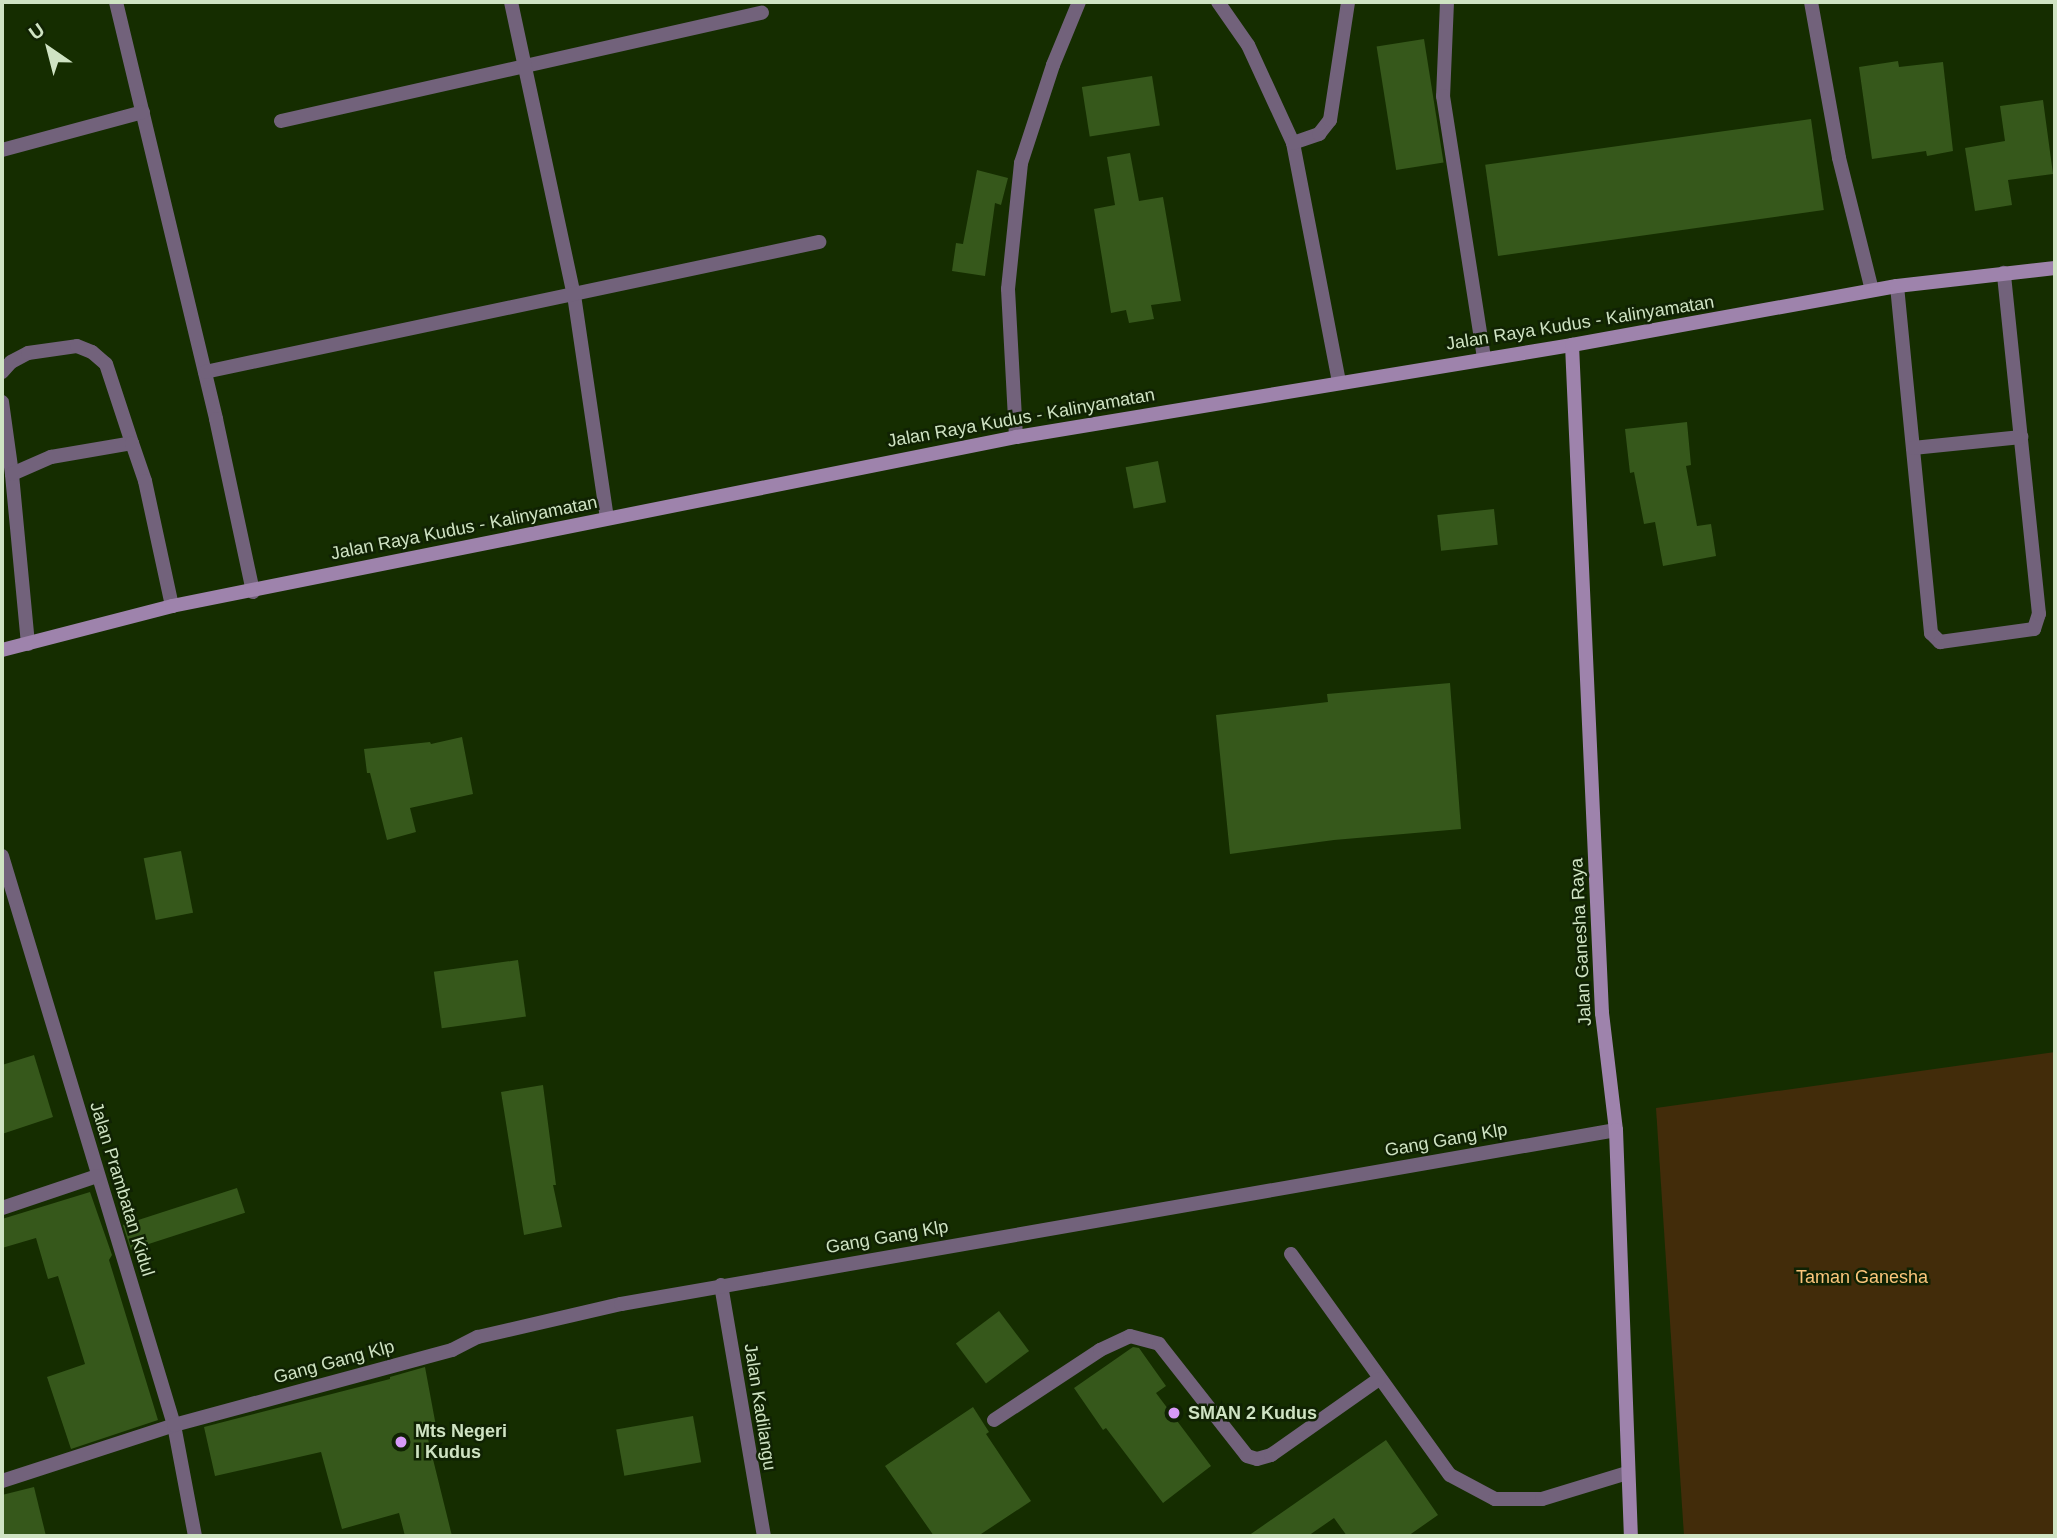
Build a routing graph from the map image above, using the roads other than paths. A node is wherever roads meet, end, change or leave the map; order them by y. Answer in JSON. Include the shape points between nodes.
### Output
{"nodes":[{"id":1,"x":116,"y":2,"type":"edge"},
{"id":2,"x":512,"y":2,"type":"edge"},
{"id":3,"x":1079,"y":2,"type":"edge"},
{"id":4,"x":1217,"y":2,"type":"edge"},
{"id":5,"x":1348,"y":2,"type":"edge"},
{"id":6,"x":1447,"y":2,"type":"edge"},
{"id":7,"x":1811,"y":2,"type":"edge"},
{"id":8,"x":762,"y":13,"type":"dead end"},
{"id":9,"x":526,"y":66,"type":"junction"},
{"id":10,"x":143,"y":112,"type":"junction"},
{"id":11,"x":281,"y":121,"type":"dead end"},
{"id":12,"x":1293,"y":142,"type":"junction"},
{"id":13,"x":2,"y":149,"type":"edge"},
{"id":14,"x":819,"y":242,"type":"dead end"},
{"id":15,"x":2055,"y":268,"type":"edge"},
{"id":16,"x":2004,"y":273,"type":"junction"},
{"id":17,"x":1897,"y":286,"type":"junction"},
{"id":18,"x":1872,"y":290,"type":"junction"},
{"id":19,"x":574,"y":295,"type":"junction"},
{"id":20,"x":1572,"y":345,"type":"junction"},
{"id":21,"x":1484,"y":358,"type":"junction"},
{"id":22,"x":2,"y":372,"type":"edge"},
{"id":23,"x":205,"y":372,"type":"junction"},
{"id":24,"x":1339,"y":382,"type":"junction"},
{"id":25,"x":2,"y":402,"type":"edge"},
{"id":26,"x":1016,"y":437,"type":"junction"},
{"id":27,"x":2021,"y":437,"type":"junction"},
{"id":28,"x":132,"y":443,"type":"junction"},
{"id":29,"x":1913,"y":448,"type":"junction"},
{"id":30,"x":12,"y":474,"type":"junction"},
{"id":31,"x":607,"y":519,"type":"junction"},
{"id":32,"x":253,"y":592,"type":"junction"},
{"id":33,"x":172,"y":606,"type":"junction"},
{"id":34,"x":28,"y":644,"type":"junction"},
{"id":35,"x":2,"y":650,"type":"edge"},
{"id":36,"x":2,"y":856,"type":"edge"},
{"id":37,"x":1616,"y":1130,"type":"junction"},
{"id":38,"x":97,"y":1176,"type":"junction"},
{"id":39,"x":2,"y":1208,"type":"edge"},
{"id":40,"x":1290,"y":1254,"type":"dead end"},
{"id":41,"x":721,"y":1284,"type":"junction"},
{"id":42,"x":1379,"y":1379,"type":"junction"},
{"id":43,"x":994,"y":1420,"type":"dead end"},
{"id":44,"x":174,"y":1425,"type":"junction"},
{"id":45,"x":1627,"y":1473,"type":"junction"},
{"id":46,"x":2,"y":1481,"type":"edge"},
{"id":47,"x":195,"y":1536,"type":"edge"},
{"id":48,"x":764,"y":1536,"type":"edge"},
{"id":49,"x":1631,"y":1536,"type":"edge"}],
"edges":[{"from":1,"to":10,"type":"street"},
{"from":2,"to":9,"type":"street"},
{"from":3,"to":26,"type":"street","via":[[1021,163],[1009,289]]},
{"from":4,"to":12,"type":"street","via":[[1248,45]]},
{"from":5,"to":12,"type":"street","via":[[1330,120],[1320,134]]},
{"from":6,"to":21,"type":"street","via":[[1443,96]]},
{"from":7,"to":18,"type":"street","via":[[1839,158]]},
{"from":8,"to":9,"type":"street"},
{"from":9,"to":11,"type":"street"},
{"from":9,"to":19,"type":"street"},
{"from":10,"to":13,"type":"street"},
{"from":10,"to":23,"type":"street"},
{"from":12,"to":24,"type":"street"},
{"from":14,"to":19,"type":"street"},
{"from":15,"to":16,"type":"main road","name":"Jalan Raya Kudus - Kalinyamatan"},
{"from":16,"to":17,"type":"main road","name":"Jalan Raya Kudus - Kalinyamatan"},
{"from":16,"to":27,"type":"street"},
{"from":17,"to":18,"type":"main road","name":"Jalan Raya Kudus - Kalinyamatan"},
{"from":17,"to":29,"type":"street"},
{"from":18,"to":20,"type":"main road","name":"Jalan Raya Kudus - Kalinyamatan"},
{"from":19,"to":23,"type":"street"},
{"from":19,"to":31,"type":"street"},
{"from":20,"to":21,"type":"main road","name":"Jalan Raya Kudus - Kalinyamatan"},
{"from":20,"to":37,"type":"main road","name":"Jalan Ganesha Raya","via":[[1602,1013]]},
{"from":21,"to":24,"type":"main road","name":"Jalan Raya Kudus - Kalinyamatan"},
{"from":22,"to":28,"type":"street","via":[[28,353],[76,346],[92,352],[106,364]]},
{"from":23,"to":32,"type":"street"},
{"from":24,"to":26,"type":"main road","name":"Jalan Raya Kudus - Kalinyamatan"},
{"from":25,"to":30,"type":"street"},
{"from":26,"to":31,"type":"main road","name":"Jalan Raya Kudus - Kalinyamatan"},
{"from":27,"to":29,"type":"street"},
{"from":27,"to":29,"type":"street","via":[[2039,614],[2034,629],[1940,642],[1931,633]]},
{"from":28,"to":30,"type":"street","via":[[51,457]]},
{"from":28,"to":33,"type":"street","via":[[145,481]]},
{"from":30,"to":34,"type":"street"},
{"from":31,"to":32,"type":"main road","name":"Jalan Raya Kudus - Kalinyamatan"},
{"from":32,"to":33,"type":"main road","name":"Jalan Raya Kudus - Kalinyamatan"},
{"from":33,"to":34,"type":"main road","name":"Jalan Raya Kudus - Kalinyamatan"},
{"from":34,"to":35,"type":"main road","name":"Jalan Raya Kudus - Kalinyamatan"},
{"from":36,"to":38,"type":"street","name":"Jalan Prambatan Kidul"},
{"from":37,"to":41,"type":"street","name":"Gang Gang Klp"},
{"from":37,"to":45,"type":"main road","name":"Jalan Ganesha Raya"},
{"from":38,"to":39,"type":"street"},
{"from":38,"to":44,"type":"street","name":"Jalan Prambatan Kidul"},
{"from":40,"to":42,"type":"street"},
{"from":41,"to":44,"type":"street","name":"Gang Gang Klp","via":[[478,1337],[430,1357]]},
{"from":41,"to":48,"type":"street","name":"Jalan Kadilangu"},
{"from":42,"to":43,"type":"street","via":[[1271,1455],[1257,1459],[1247,1456],[1159,1343],[1130,1336],[1100,1350]]},
{"from":42,"to":45,"type":"street","via":[[1450,1475],[1495,1499],[1542,1499]]},
{"from":44,"to":46,"type":"street","name":"Gang Gang Klp"},
{"from":44,"to":47,"type":"street","name":"Jalan Prambatan Kidul"},
{"from":45,"to":49,"type":"main road","name":"Jalan Ganesha Raya"}]}
